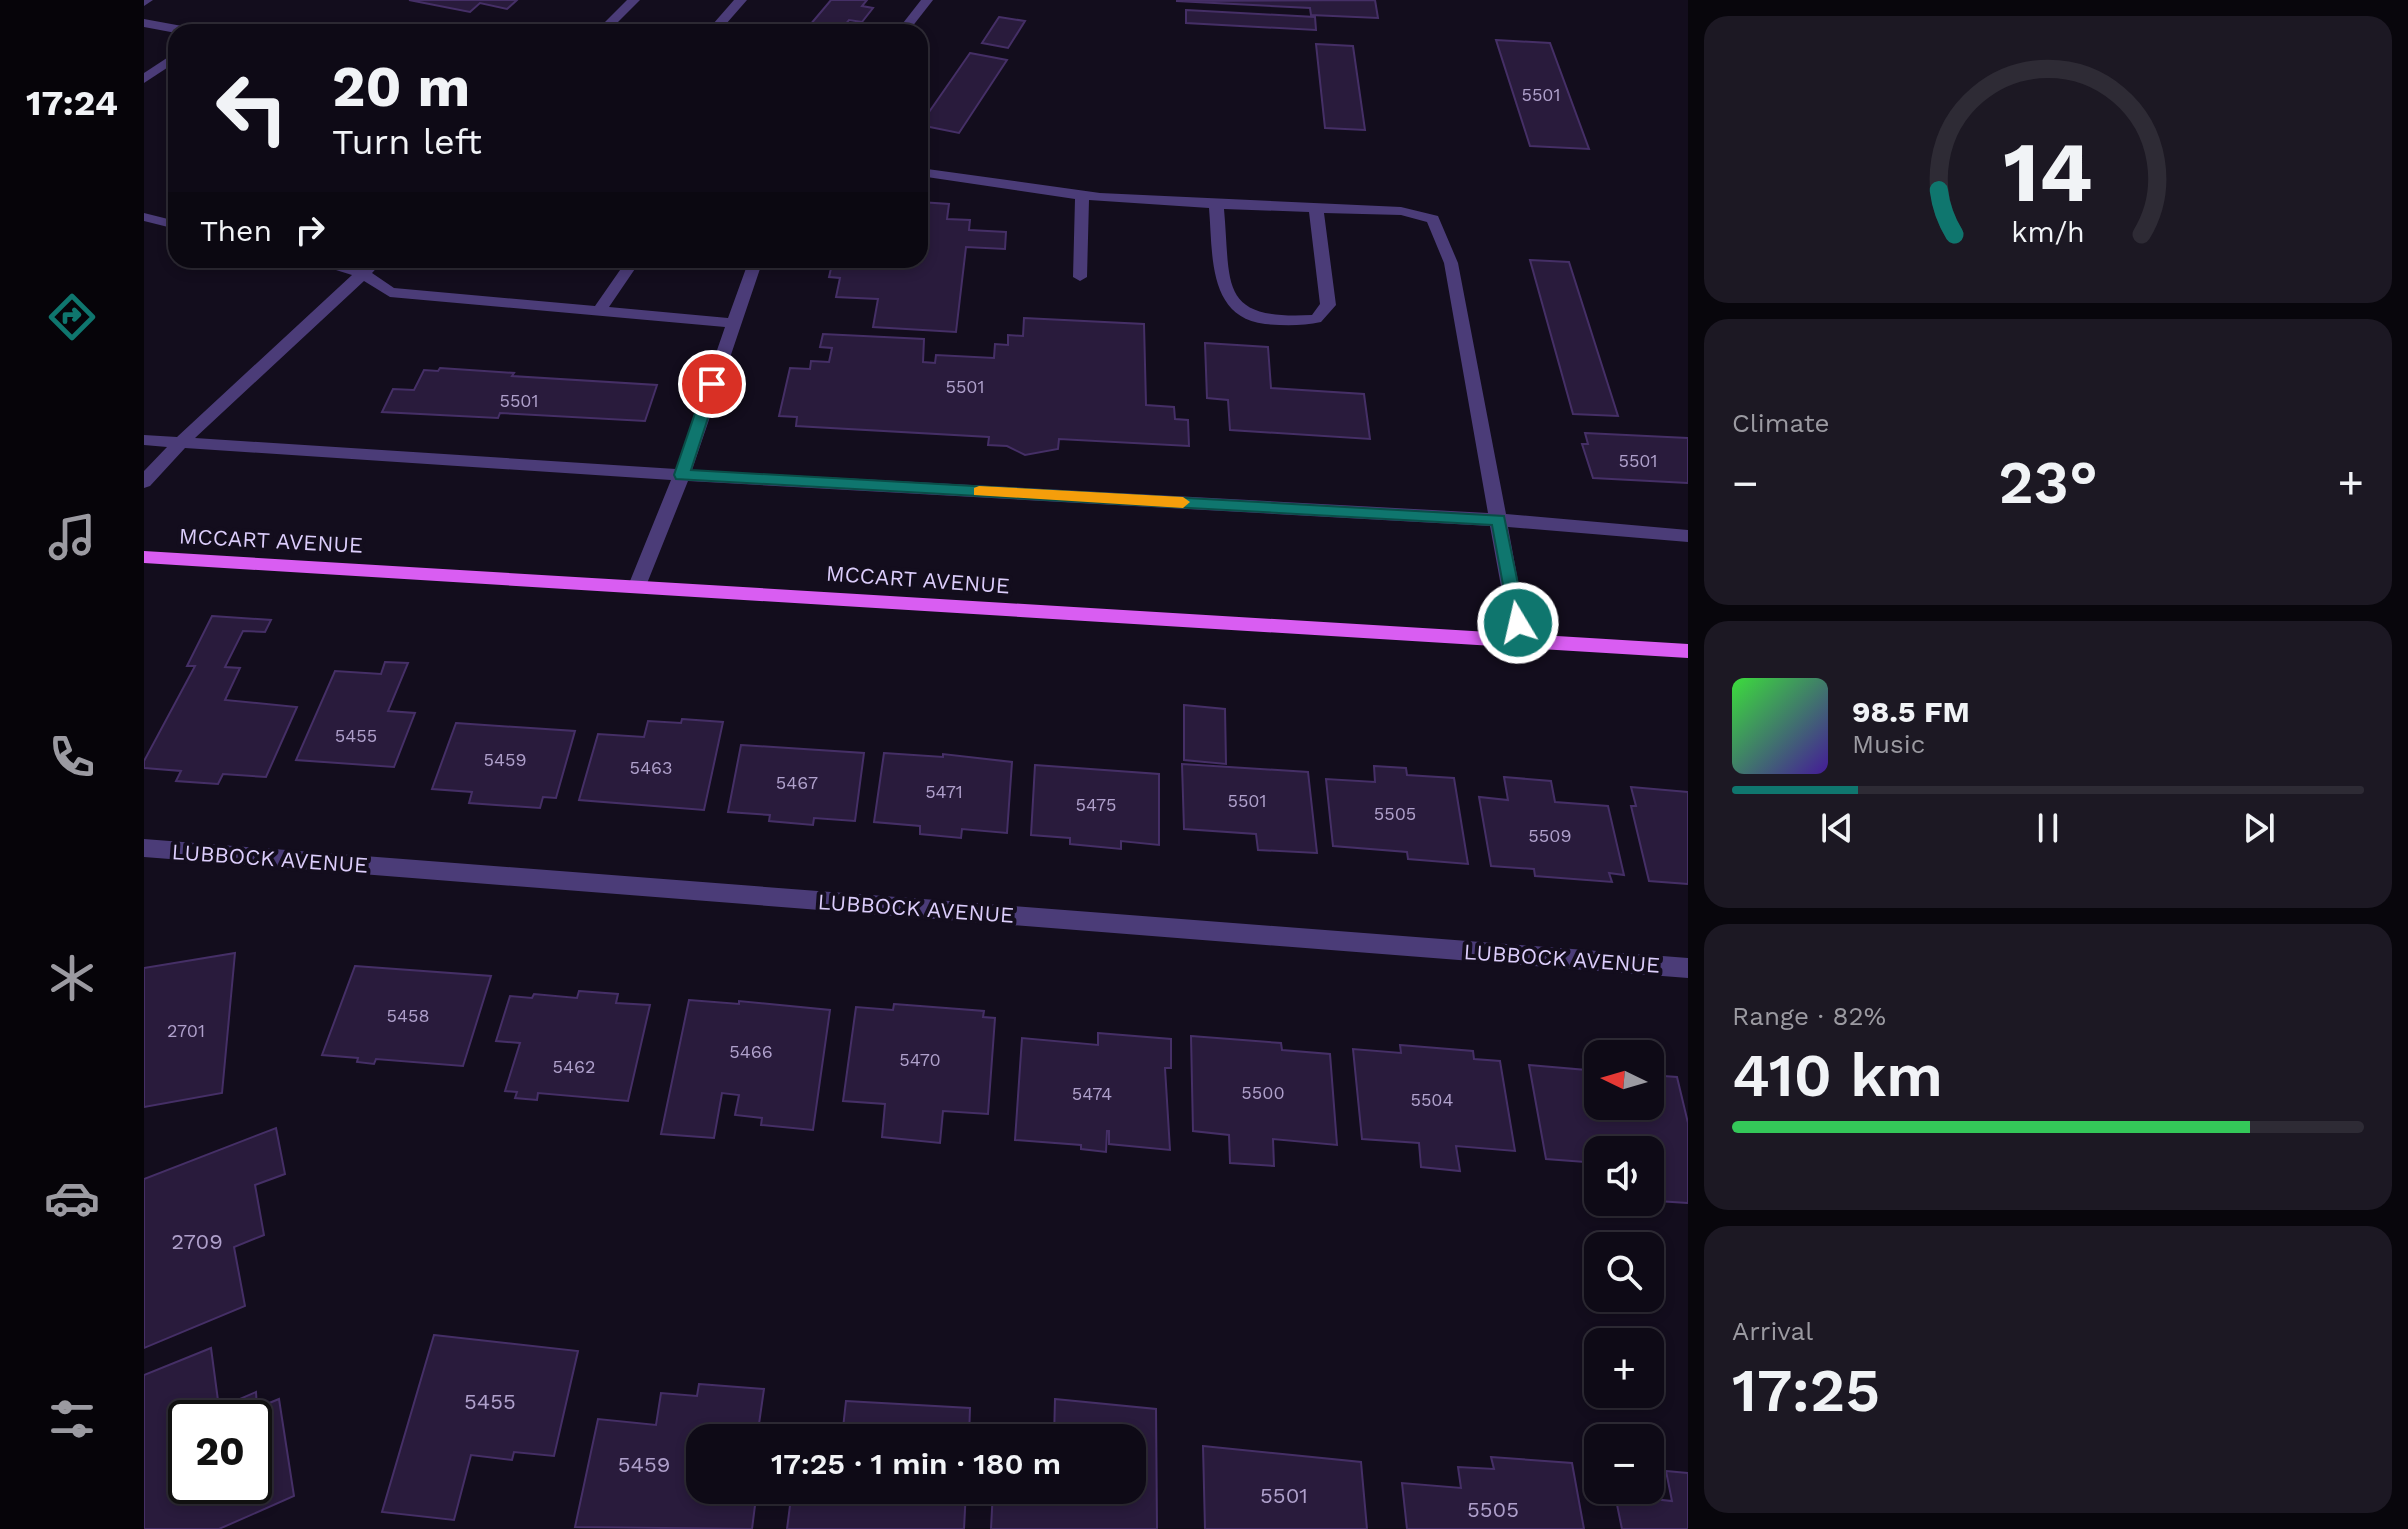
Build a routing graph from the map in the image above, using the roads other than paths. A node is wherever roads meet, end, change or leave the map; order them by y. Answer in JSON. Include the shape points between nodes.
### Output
{"nodes":[{"id":1,"x":634,"y":0,"type":"edge"},
{"id":2,"x":741,"y":0,"type":"edge"},
{"id":3,"x":927,"y":0,"type":"edge"},
{"id":4,"x":144,"y":23,"type":"edge"},
{"id":5,"x":611,"y":24,"type":"edge"},
{"id":6,"x":719,"y":24,"type":"edge"},
{"id":7,"x":908,"y":24,"type":"edge"},
{"id":8,"x":168,"y":27,"type":"edge"},
{"id":9,"x":168,"y":62,"type":"edge"},
{"id":10,"x":144,"y":79,"type":"edge"},
{"id":11,"x":928,"y":173,"type":"edge"},
{"id":12,"x":1082,"y":196,"type":"junction"},
{"id":13,"x":1216,"y":204,"type":"junction"},
{"id":14,"x":1316,"y":208,"type":"junction"},
{"id":15,"x":144,"y":217,"type":"edge"},
{"id":16,"x":168,"y":223,"type":"edge"},
{"id":17,"x":341,"y":268,"type":"edge"},
{"id":18,"x":370,"y":268,"type":"edge"},
{"id":19,"x":629,"y":268,"type":"edge"},
{"id":20,"x":753,"y":268,"type":"edge"},
{"id":21,"x":364,"y":274,"type":"junction"},
{"id":22,"x":1080,"y":277,"type":"dead end"},
{"id":23,"x":599,"y":311,"type":"junction"},
{"id":24,"x":732,"y":323,"type":"junction"},
{"id":25,"x":144,"y":440,"type":"edge"},
{"id":26,"x":181,"y":442,"type":"junction"},
{"id":27,"x":682,"y":475,"type":"junction"},
{"id":28,"x":144,"y":482,"type":"edge"},
{"id":29,"x":1499,"y":520,"type":"junction"},
{"id":30,"x":1688,"y":536,"type":"edge"},
{"id":31,"x":144,"y":557,"type":"edge"},
{"id":32,"x":637,"y":586,"type":"junction"},
{"id":33,"x":1520,"y":641,"type":"junction"},
{"id":34,"x":1688,"y":651,"type":"edge"},
{"id":35,"x":144,"y":848,"type":"edge"},
{"id":36,"x":1688,"y":968,"type":"edge"}],
"edges":[{"from":1,"to":5,"type":"street"},
{"from":2,"to":6,"type":"street"},
{"from":3,"to":7,"type":"street"},
{"from":4,"to":8,"type":"street"},
{"from":9,"to":10,"type":"street"},
{"from":11,"to":12,"type":"street"},
{"from":12,"to":13,"type":"street"},
{"from":12,"to":22,"type":"street"},
{"from":13,"to":14,"type":"street"},
{"from":13,"to":14,"type":"street","via":[[1227,298],[1255,320],[1287,323],[1316,319],[1328,305]]},
{"from":14,"to":29,"type":"street","via":[[1401,211],[1433,219],[1451,263]]},
{"from":15,"to":16,"type":"street"},
{"from":17,"to":21,"type":"street"},
{"from":18,"to":21,"type":"street"},
{"from":19,"to":23,"type":"street"},
{"from":20,"to":24,"type":"street"},
{"from":21,"to":23,"type":"street","via":[[390,292]]},
{"from":21,"to":26,"type":"street"},
{"from":23,"to":24,"type":"street"},
{"from":24,"to":27,"type":"street"},
{"from":25,"to":26,"type":"street"},
{"from":26,"to":27,"type":"street"},
{"from":26,"to":28,"type":"street"},
{"from":27,"to":29,"type":"street"},
{"from":27,"to":32,"type":"street"},
{"from":29,"to":30,"type":"street"},
{"from":29,"to":33,"type":"street"},
{"from":31,"to":32,"type":"main road","name":"MCCART AVENUE"},
{"from":32,"to":33,"type":"main road","name":"MCCART AVENUE"},
{"from":33,"to":34,"type":"main road","name":"MCCART AVENUE"},
{"from":35,"to":36,"type":"street","name":"LUBBOCK AVENUE"}]}
